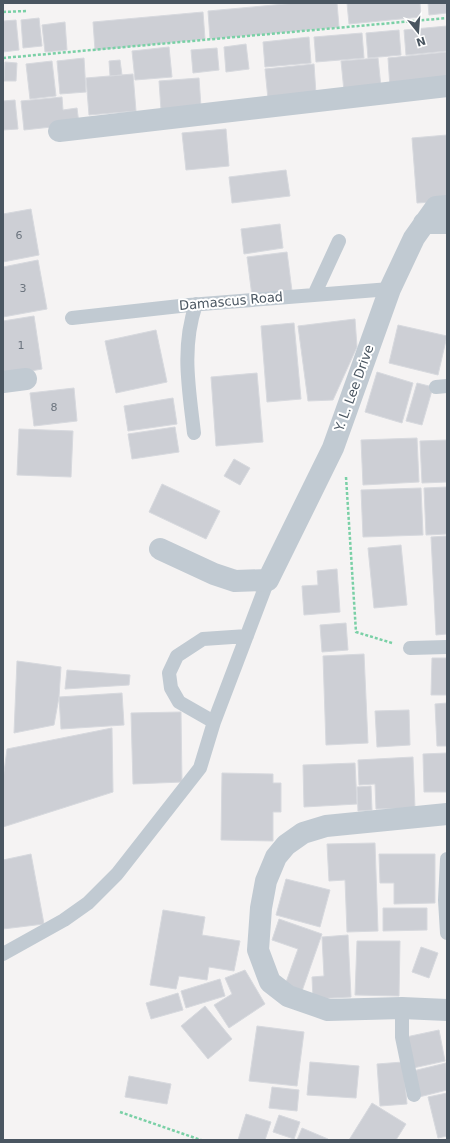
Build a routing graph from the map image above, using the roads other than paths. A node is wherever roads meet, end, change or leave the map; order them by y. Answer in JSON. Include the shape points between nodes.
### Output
{"nodes":[{"id":1,"x":447,"y":86,"type":"edge"},
{"id":2,"x":59,"y":131,"type":"dead end"},
{"id":3,"x":447,"y":206,"type":"edge"},
{"id":4,"x":424,"y":223,"type":"junction"},
{"id":5,"x":447,"y":223,"type":"edge"},
{"id":6,"x":339,"y":241,"type":"dead end"},
{"id":7,"x":390,"y":289,"type":"junction"},
{"id":8,"x":315,"y":293,"type":"junction"},
{"id":9,"x":196,"y":304,"type":"junction"},
{"id":10,"x":72,"y":318,"type":"dead end"},
{"id":11,"x":26,"y":379,"type":"dead end"},
{"id":12,"x":3,"y":382,"type":"edge"},
{"id":13,"x":194,"y":434,"type":"dead end"},
{"id":14,"x":160,"y":549,"type":"dead end"},
{"id":15,"x":268,"y":580,"type":"junction"},
{"id":16,"x":247,"y":636,"type":"junction"},
{"id":17,"x":447,"y":647,"type":"edge"},
{"id":18,"x":410,"y":648,"type":"road end"},
{"id":19,"x":214,"y":722,"type":"junction"},
{"id":20,"x":447,"y":814,"type":"edge"},
{"id":21,"x":447,"y":859,"type":"edge"},
{"id":22,"x":447,"y":933,"type":"edge"},
{"id":23,"x":3,"y":954,"type":"edge"},
{"id":24,"x":402,"y":1008,"type":"junction"},
{"id":25,"x":447,"y":1010,"type":"edge"},
{"id":26,"x":414,"y":1095,"type":"dead end"}],
"edges":[{"from":1,"to":2,"type":"street"},
{"from":3,"to":4,"type":"street","name":"Y. L. Lee Drive","via":[[436,207]]},
{"from":4,"to":5,"type":"street"},
{"from":4,"to":7,"type":"street","name":"Y. L. Lee Drive","via":[[414,238]]},
{"from":6,"to":8,"type":"lane"},
{"from":7,"to":8,"type":"lane","name":"Damascus Road"},
{"from":7,"to":15,"type":"street","name":"Y. L. Lee Drive","via":[[333,448]]},
{"from":8,"to":9,"type":"lane","name":"Damascus Road"},
{"from":9,"to":10,"type":"lane","name":"Damascus Road"},
{"from":9,"to":13,"type":"lane","via":[[189,323],[186,344]]},
{"from":11,"to":12,"type":"street"},
{"from":14,"to":15,"type":"street","via":[[235,581]]},
{"from":15,"to":16,"type":"lane"},
{"from":16,"to":19,"type":"lane"},
{"from":16,"to":19,"type":"lane","via":[[203,639],[177,656],[169,673],[171,688],[179,702]]},
{"from":17,"to":18,"type":"lane"},
{"from":19,"to":23,"type":"lane","via":[[200,768],[117,874],[82,908]]},
{"from":20,"to":24,"type":"street","via":[[326,826],[303,833],[286,845],[276,857],[266,881],[258,950],[270,982],[288,996],[328,1010]]},
{"from":21,"to":22,"type":"lane"},
{"from":24,"to":25,"type":"street"},
{"from":24,"to":26,"type":"lane","via":[[402,1037]]}]}
